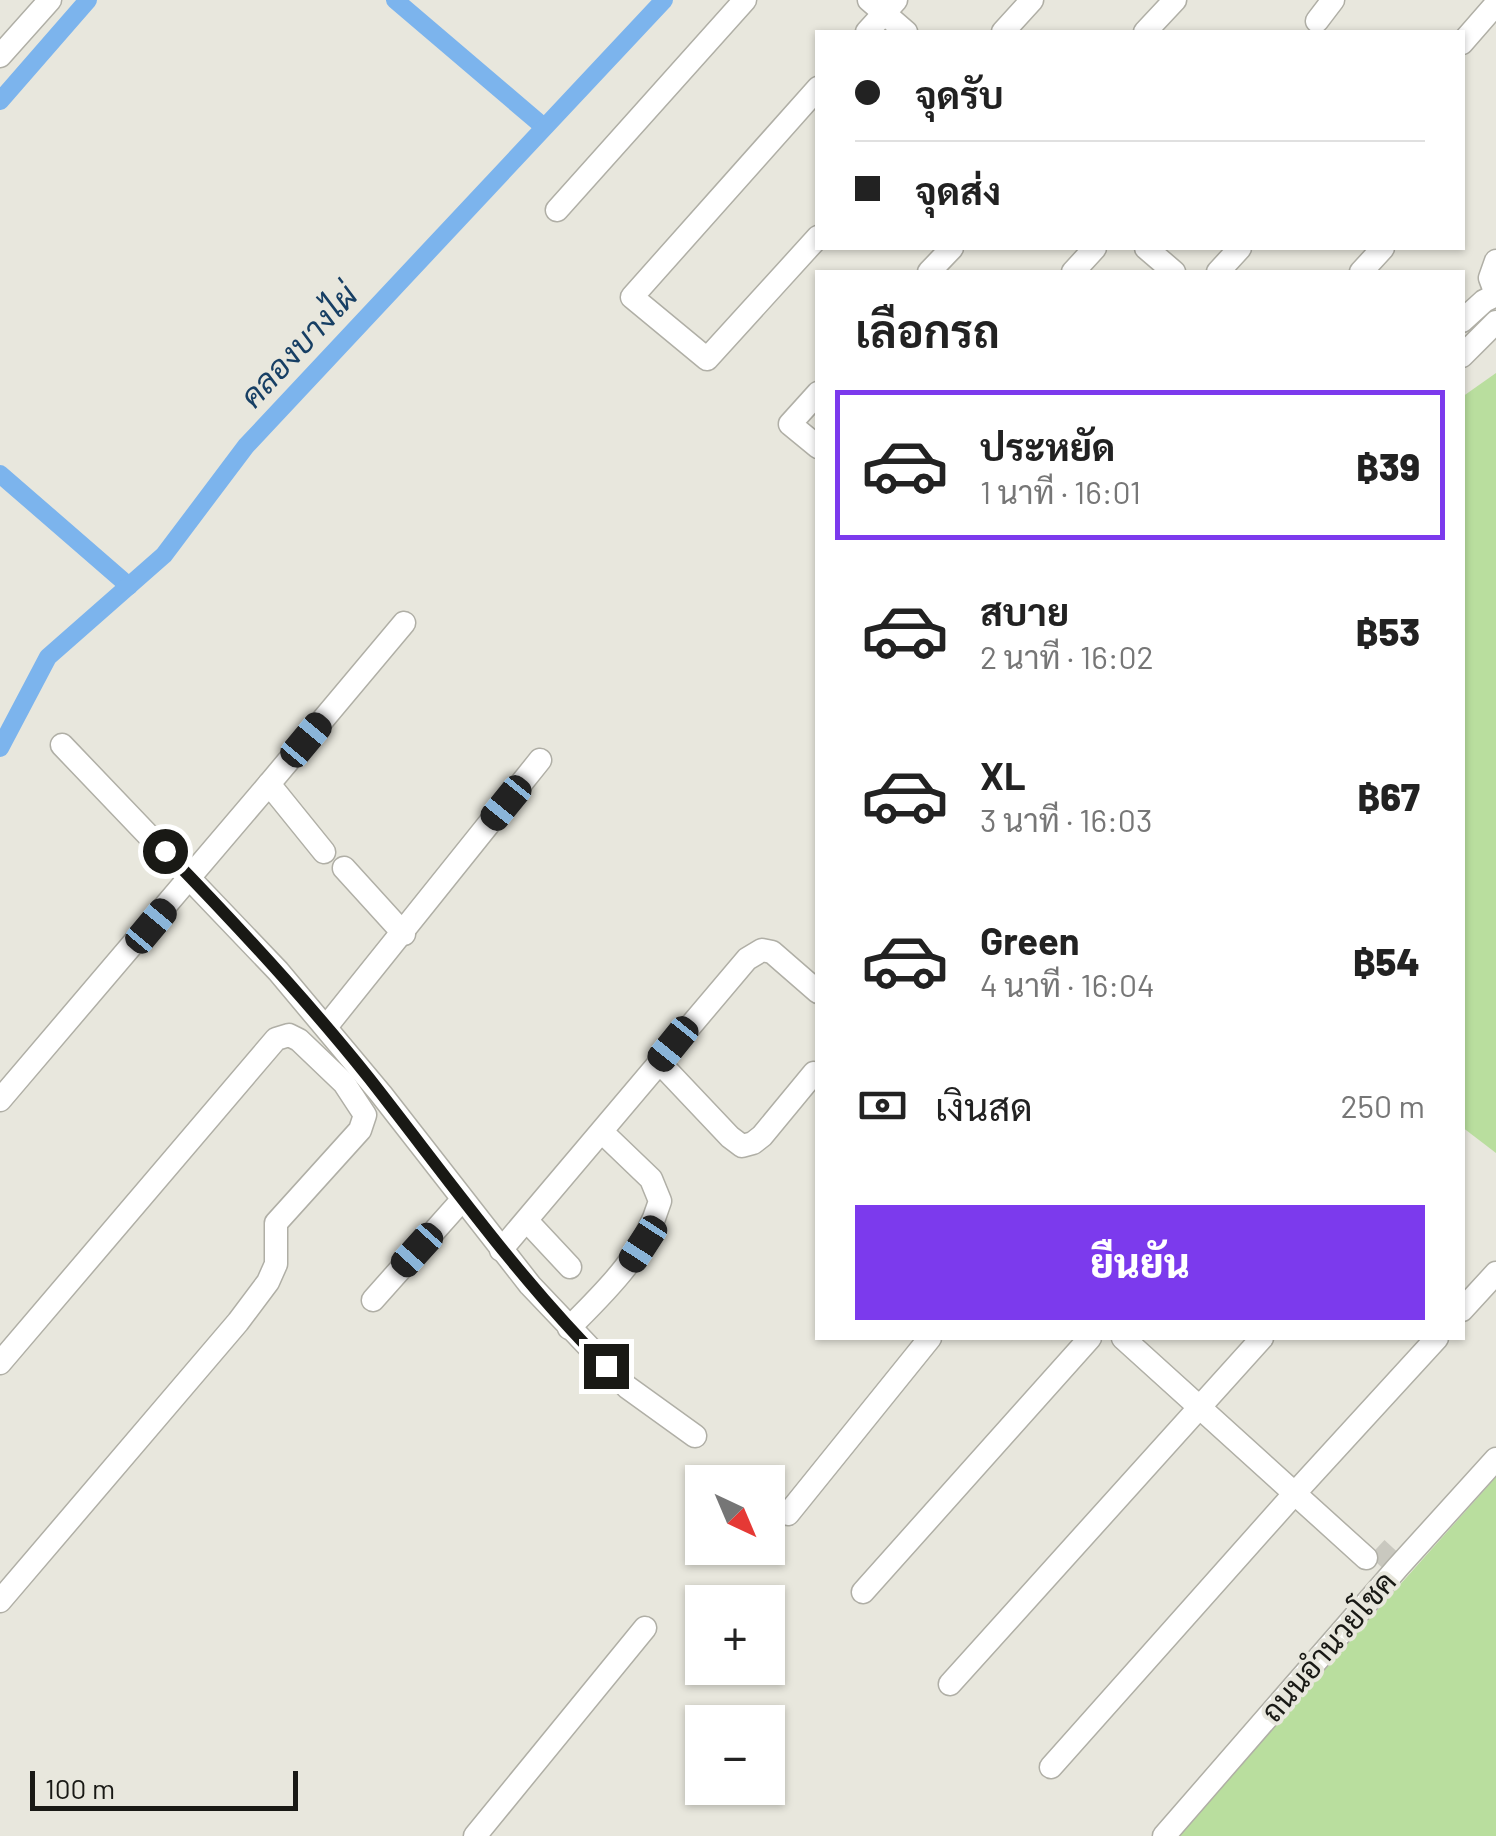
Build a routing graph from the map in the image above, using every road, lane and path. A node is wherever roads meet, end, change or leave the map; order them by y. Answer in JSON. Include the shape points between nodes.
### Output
{"nodes":[{"id":1,"x":50,"y":0,"type":"edge"},
{"id":2,"x":745,"y":0,"type":"edge"},
{"id":3,"x":1032,"y":0,"type":"edge"},
{"id":4,"x":1175,"y":0,"type":"edge"},
{"id":5,"x":1333,"y":0,"type":"edge"},
{"id":6,"x":883,"y":4,"type":"edge"},
{"id":7,"x":1496,"y":4,"type":"edge"},
{"id":8,"x":1317,"y":21,"type":"dead end"},
{"id":9,"x":868,"y":30,"type":"edge"},
{"id":10,"x":904,"y":30,"type":"edge"},
{"id":11,"x":1004,"y":30,"type":"edge"},
{"id":12,"x":1147,"y":30,"type":"edge"},
{"id":13,"x":1465,"y":40,"type":"edge"},
{"id":14,"x":0,"y":56,"type":"edge"},
{"id":15,"x":815,"y":91,"type":"edge"},
{"id":16,"x":557,"y":210,"type":"dead end"},
{"id":17,"x":815,"y":239,"type":"edge"},
{"id":18,"x":950,"y":250,"type":"edge"},
{"id":19,"x":1093,"y":250,"type":"edge"},
{"id":20,"x":1148,"y":250,"type":"edge"},
{"id":21,"x":1238,"y":250,"type":"edge"},
{"id":22,"x":1381,"y":250,"type":"edge"},
{"id":23,"x":1496,"y":262,"type":"edge"},
{"id":24,"x":931,"y":270,"type":"edge"},
{"id":25,"x":1075,"y":270,"type":"edge"},
{"id":26,"x":1172,"y":270,"type":"edge"},
{"id":27,"x":1220,"y":270,"type":"edge"},
{"id":28,"x":1362,"y":270,"type":"edge"},
{"id":29,"x":1496,"y":294,"type":"edge"},
{"id":30,"x":1465,"y":318,"type":"edge"},
{"id":31,"x":1496,"y":322,"type":"edge"},
{"id":32,"x":1465,"y":353,"type":"edge"},
{"id":33,"x":815,"y":396,"type":"edge"},
{"id":34,"x":815,"y":445,"type":"edge"},
{"id":35,"x":404,"y":623,"type":"dead end"},
{"id":36,"x":62,"y":745,"type":"dead end"},
{"id":37,"x":540,"y":760,"type":"dead end"},
{"id":38,"x":268,"y":784,"type":"junction"},
{"id":39,"x":324,"y":852,"type":"dead end"},
{"id":40,"x":344,"y":868,"type":"dead end"},
{"id":41,"x":191,"y":878,"type":"junction"},
{"id":42,"x":404,"y":934,"type":"junction"},
{"id":43,"x":815,"y":989,"type":"edge"},
{"id":44,"x":326,"y":1027,"type":"junction"},
{"id":45,"x":659,"y":1062,"type":"junction"},
{"id":46,"x":814,"y":1074,"type":"dead end"},
{"id":47,"x":0,"y":1100,"type":"edge"},
{"id":48,"x":602,"y":1132,"type":"junction"},
{"id":49,"x":462,"y":1200,"type":"junction"},
{"id":50,"x":527,"y":1221,"type":"junction"},
{"id":51,"x":501,"y":1250,"type":"junction"},
{"id":52,"x":570,"y":1267,"type":"dead end"},
{"id":53,"x":1496,"y":1273,"type":"edge"},
{"id":54,"x":373,"y":1300,"type":"dead end"},
{"id":55,"x":1465,"y":1307,"type":"edge"},
{"id":56,"x":569,"y":1328,"type":"junction"},
{"id":57,"x":928,"y":1340,"type":"edge"},
{"id":58,"x":1088,"y":1340,"type":"edge"},
{"id":59,"x":1127,"y":1340,"type":"edge"},
{"id":60,"x":1144,"y":1340,"type":"edge"},
{"id":61,"x":1260,"y":1340,"type":"edge"},
{"id":62,"x":1435,"y":1340,"type":"edge"},
{"id":63,"x":0,"y":1363,"type":"edge"},
{"id":64,"x":1204,"y":1401,"type":"junction"},
{"id":65,"x":695,"y":1436,"type":"dead end"},
{"id":66,"x":1496,"y":1459,"type":"edge"},
{"id":67,"x":1300,"y":1488,"type":"junction"},
{"id":68,"x":788,"y":1514,"type":"dead end"},
{"id":69,"x":1384,"y":1564,"type":"junction"},
{"id":70,"x":863,"y":1592,"type":"dead end"},
{"id":71,"x":0,"y":1601,"type":"edge"},
{"id":72,"x":645,"y":1628,"type":"dead end"},
{"id":73,"x":950,"y":1684,"type":"dead end"},
{"id":74,"x":1051,"y":1767,"type":"dead end"},
{"id":75,"x":476,"y":1836,"type":"edge"},
{"id":76,"x":1164,"y":1836,"type":"edge"}],
"edges":[{"from":1,"to":14,"type":"street"},
{"from":2,"to":16,"type":"street"},
{"from":3,"to":11,"type":"street"},
{"from":4,"to":12,"type":"street"},
{"from":5,"to":8,"type":"street"},
{"from":6,"to":9,"type":"street"},
{"from":6,"to":10,"type":"street"},
{"from":7,"to":13,"type":"street"},
{"from":15,"to":17,"type":"street","via":[[632,297],[706,360]]},
{"from":18,"to":24,"type":"street"},
{"from":19,"to":25,"type":"street"},
{"from":20,"to":26,"type":"street"},
{"from":21,"to":27,"type":"street"},
{"from":22,"to":28,"type":"street"},
{"from":23,"to":29,"type":"street","via":[[1490,278]]},
{"from":29,"to":30,"type":"street"},
{"from":31,"to":32,"type":"street"},
{"from":33,"to":34,"type":"street","via":[[790,424]]},
{"from":35,"to":38,"type":"street"},
{"from":36,"to":41,"type":"street"},
{"from":37,"to":42,"type":"street"},
{"from":38,"to":39,"type":"street"},
{"from":38,"to":41,"type":"street"},
{"from":40,"to":42,"type":"street"},
{"from":41,"to":44,"type":"street"},
{"from":41,"to":47,"type":"street"},
{"from":42,"to":44,"type":"street"},
{"from":43,"to":45,"type":"street","via":[[762,950]]},
{"from":44,"to":49,"type":"street"},
{"from":45,"to":46,"type":"street","via":[[742,1146],[762,1136]]},
{"from":45,"to":48,"type":"street"},
{"from":48,"to":50,"type":"street"},
{"from":48,"to":56,"type":"street","via":[[651,1179],[660,1201],[622,1274]]},
{"from":49,"to":51,"type":"street"},
{"from":49,"to":54,"type":"street"},
{"from":50,"to":51,"type":"street"},
{"from":50,"to":52,"type":"street"},
{"from":51,"to":56,"type":"street"},
{"from":53,"to":55,"type":"street"},
{"from":56,"to":65,"type":"street","via":[[627,1386]]},
{"from":57,"to":68,"type":"street"},
{"from":58,"to":70,"type":"street"},
{"from":59,"to":64,"type":"street"},
{"from":60,"to":64,"type":"street"},
{"from":61,"to":64,"type":"street"},
{"from":62,"to":67,"type":"street"},
{"from":63,"to":71,"type":"street","via":[[276,1039],[299,1040],[358,1102],[364,1115],[360,1130],[276,1224],[276,1264],[268,1282]]},
{"from":64,"to":67,"type":"street"},
{"from":64,"to":73,"type":"street"},
{"from":66,"to":69,"type":"street","name":"ถนนอำนวยโชค"},
{"from":67,"to":69,"type":"street"},
{"from":67,"to":74,"type":"street"},
{"from":69,"to":76,"type":"street","name":"ถนนอำนวยโชค"},
{"from":72,"to":75,"type":"street"}]}
